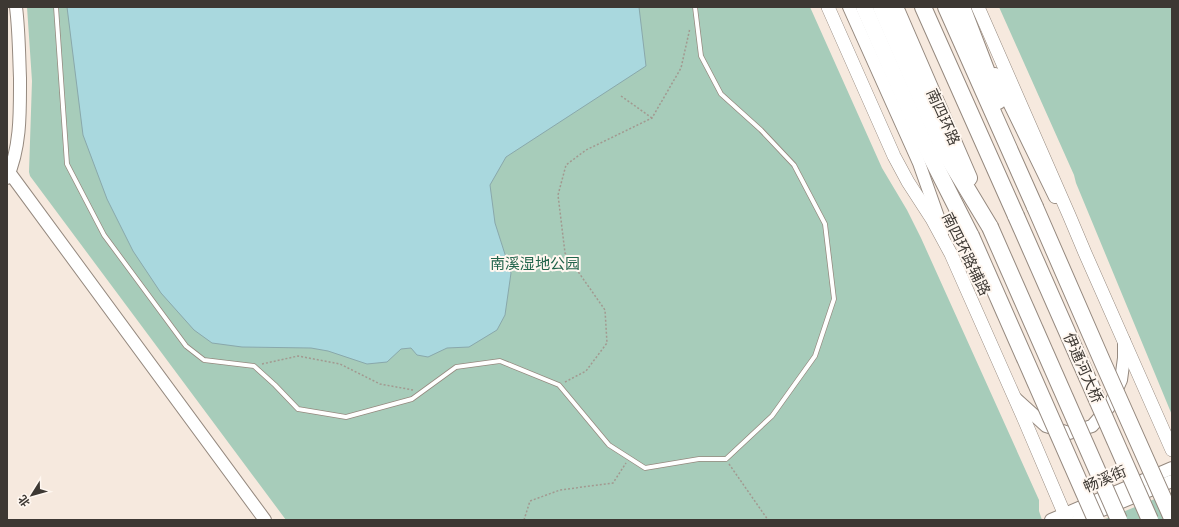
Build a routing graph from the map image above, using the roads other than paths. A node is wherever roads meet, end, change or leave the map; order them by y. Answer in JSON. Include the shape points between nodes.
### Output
{"nodes":[{"id":1,"x":16,"y":7,"type":"edge"},
{"id":2,"x":56,"y":7,"type":"edge"},
{"id":3,"x":828,"y":7,"type":"edge"},
{"id":4,"x":849,"y":7,"type":"edge"},
{"id":5,"x":864,"y":7,"type":"edge"},
{"id":6,"x":881,"y":7,"type":"edge"},
{"id":7,"x":894,"y":7,"type":"edge"},
{"id":8,"x":923,"y":7,"type":"edge"},
{"id":9,"x":946,"y":7,"type":"edge"},
{"id":10,"x":695,"y":8,"type":"edge"},
{"id":11,"x":969,"y":10,"type":"edge"},
{"id":12,"x":995,"y":82,"type":"junction"},
{"id":13,"x":931,"y":120,"type":"junction"},
{"id":14,"x":8,"y":175,"type":"edge"},
{"id":15,"x":945,"y":185,"type":"junction"},
{"id":16,"x":1034,"y":204,"type":"junction"},
{"id":17,"x":1016,"y":216,"type":"joint"},
{"id":18,"x":990,"y":227,"type":"junction"},
{"id":19,"x":1084,"y":253,"type":"junction"},
{"id":20,"x":951,"y":254,"type":"junction"},
{"id":21,"x":1124,"y":341,"type":"junction"},
{"id":22,"x":1015,"y":398,"type":"junction"},
{"id":23,"x":1172,"y":450,"type":"edge"},
{"id":24,"x":1172,"y":468,"type":"edge"},
{"id":25,"x":1172,"y":481,"type":"edge"},
{"id":26,"x":1066,"y":517,"type":"edge"},
{"id":27,"x":1172,"y":518,"type":"edge"},
{"id":28,"x":266,"y":520,"type":"edge"},
{"id":29,"x":1051,"y":520,"type":"edge"},
{"id":30,"x":1078,"y":520,"type":"edge"},
{"id":31,"x":1096,"y":520,"type":"edge"},
{"id":32,"x":1119,"y":520,"type":"edge"},
{"id":33,"x":1150,"y":520,"type":"edge"}],
"edges":[{"from":1,"to":14,"type":"street","via":[[20,115],[16,148]]},
{"from":2,"to":10,"type":"lane","via":[[67,164],[104,235],[186,346],[204,360],[254,366],[298,409],[346,417],[412,400],[456,368],[500,361],[559,385],[609,445],[645,468],[699,459],[726,459],[772,416],[815,356],[834,298],[825,224],[794,165],[761,130],[721,94],[700,56]]},
{"from":3,"to":20,"type":"main road","name":"南四环路辅路","via":[[894,156]]},
{"from":4,"to":20,"type":"street","via":[[919,162]]},
{"from":5,"to":15,"type":"highway"},
{"from":6,"to":13,"type":"highway"},
{"from":7,"to":18,"type":"highway","name":"南四环路"},
{"from":8,"to":17,"type":"highway","name":"南四环路"},
{"from":9,"to":16,"type":"highway"},
{"from":11,"to":12,"type":"highway"},
{"from":11,"to":19,"type":"main road","via":[[1069,215]]},
{"from":12,"to":16,"type":"highway","via":[[1023,160]]},
{"from":12,"to":19,"type":"street"},
{"from":13,"to":15,"type":"highway"},
{"from":13,"to":18,"type":"highway","via":[[943,149]]},
{"from":14,"to":28,"type":"street"},
{"from":15,"to":31,"type":"highway","bridge":true},
{"from":16,"to":27,"type":"highway","bridge":true},
{"from":17,"to":33,"type":"highway","name":"伊通河大桥","bridge":true},
{"from":18,"to":32,"type":"highway","name":"伊通河大桥","bridge":true},
{"from":19,"to":21,"type":"main road"},
{"from":20,"to":22,"type":"main road","name":"南四环路辅路"},
{"from":21,"to":22,"type":"street","via":[[1121,380],[1109,407],[1092,426],[1069,433],[1046,426]]},
{"from":21,"to":23,"type":"main road"},
{"from":22,"to":26,"type":"main road","name":"南四环路辅路"},
{"from":24,"to":26,"type":"street","name":"畅溪街"},
{"from":25,"to":30,"type":"street","name":"畅溪街"},
{"from":26,"to":29,"type":"street","name":"畅溪街"}]}
